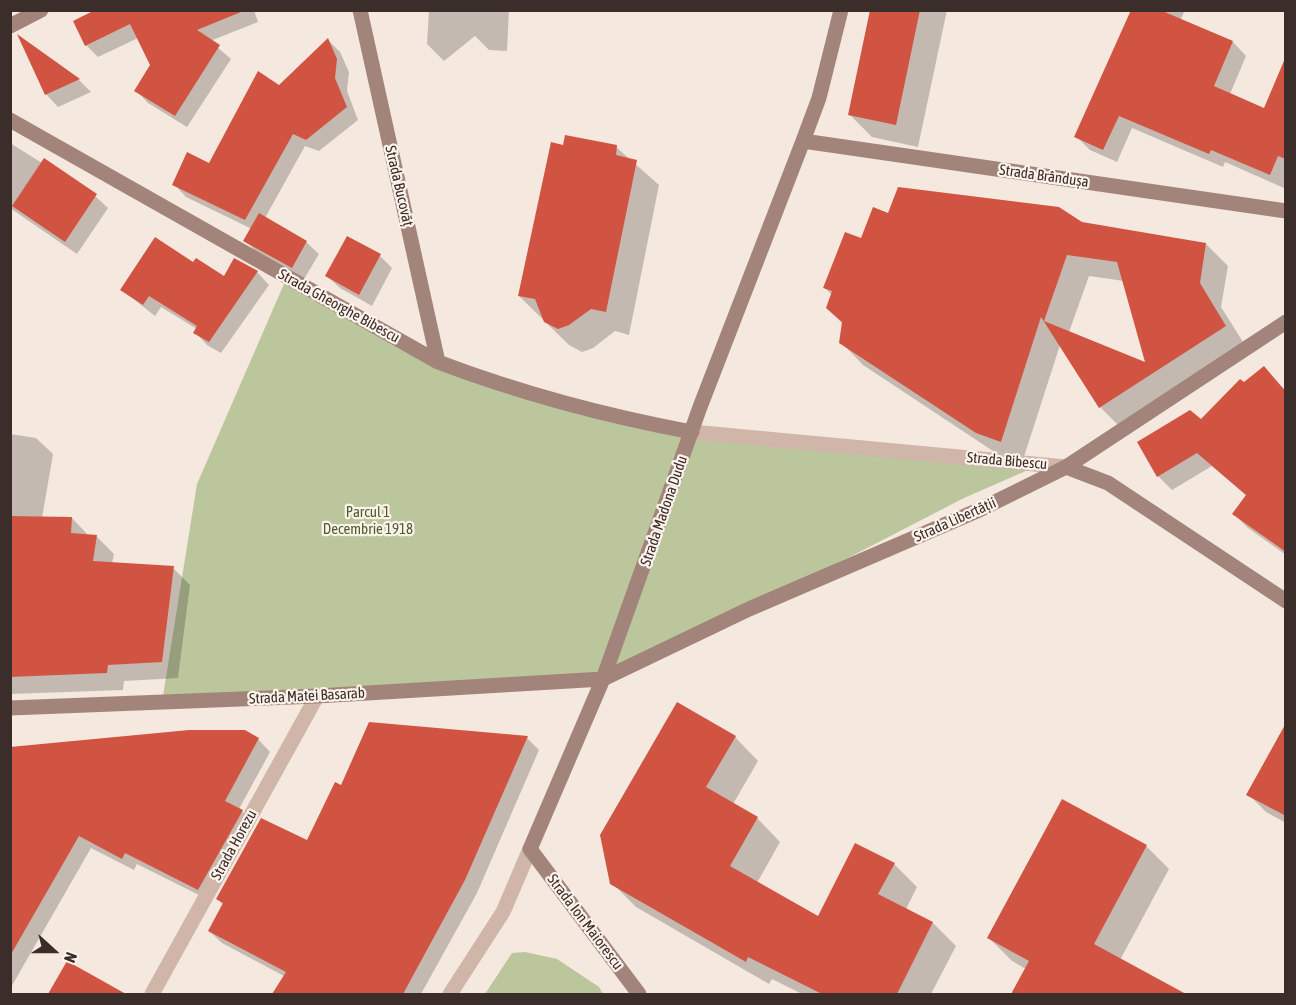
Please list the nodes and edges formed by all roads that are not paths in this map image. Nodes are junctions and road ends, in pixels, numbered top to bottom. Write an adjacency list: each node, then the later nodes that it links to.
1 (41, 10): 4 (street)
2 (360, 10): 9 (street, Strada Bucovăț)
3 (841, 10): 6 (street, Strada Madona Dudu)
4 (10, 26)
5 (10, 120): 9 (street, Strada Gheorghe Bibescu)
6 (803, 141): 7 (street, Strada Brândușa); 10 (street, Strada Madona Dudu)
7 (1286, 211)
8 (1286, 322): 11 (street, Strada Libertății)
9 (438, 362): 10 (street, Strada Gheorghe Bibescu)
10 (692, 432): 11 (street, Strada Bibescu); 13 (street, Strada Madona Dudu)
11 (1066, 467): 12 (street, Strada Bibescu); 13 (street, Strada Libertății)
12 (1286, 601)
13 (603, 678): 14 (street, Strada Matei Basarab); 16 (street, Strada Madona Dudu)
14 (317, 696): 15 (street, Strada Matei Basarab); 17 (street, Strada Horezu)
15 (10, 708)
16 (530, 849): 18 (street, Strada Madona Dudu); 19 (street, Strada Ion Maiorescu)
17 (152, 994)
18 (450, 994)
19 (639, 994)

